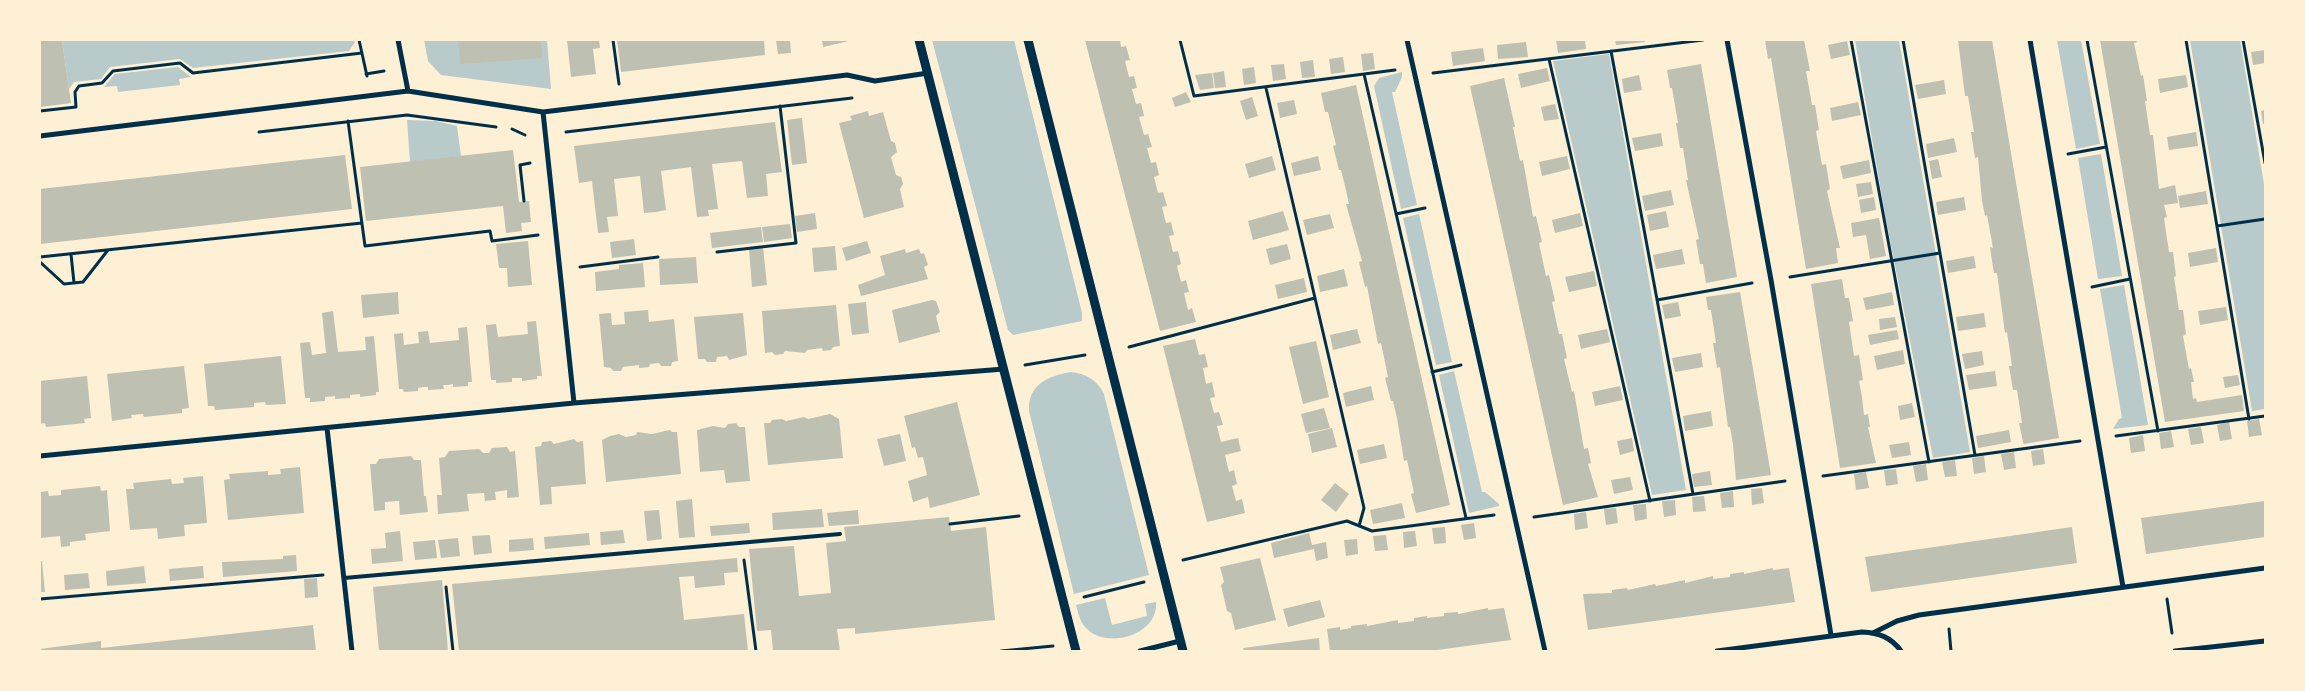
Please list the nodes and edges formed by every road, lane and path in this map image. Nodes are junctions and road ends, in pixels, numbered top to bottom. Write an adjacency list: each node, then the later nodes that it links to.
1 (398, 40): 23 (street)
2 (613, 40): 25 (path)
3 (919, 40): 19 (street)
4 (1028, 40): 59 (street)
5 (1180, 40): 22 (path)
6 (1406, 40): 18 (street)
7 (1703, 40): 15 (path)
8 (1727, 40): 54 (street)
9 (1851, 40): 50 (path)
10 (1903, 40): 46 (path)
11 (2030, 40): 34 (street)
12 (2087, 40): 33 (path)
13 (2186, 40): 42 (path)
14 (2243, 40): 36 (path)
15 (1610, 51): 17 (path); 58 (path)
16 (362, 53): 27 (path)
17 (1549, 59): 21 (path); 74 (path)
18 (1413, 68): 20 (path); 21 (street)
19 (928, 73): 25 (street); 61 (street)
20 (1364, 74): 22 (path); 39 (path)
21 (1415, 76): 38 (street)
22 (1266, 88): 57 (path)
23 (408, 91): 28 (street); 32 (street)
24 (858, 97): 26 (path)
25 (621, 101): 28 (street)
26 (780, 106): 31 (path); 45 (path)
27 (40, 111)
28 (543, 112): 31 (street)
29 (348, 121): 30 (path); 31 (path); 41 (path)
30 (258, 132)
31 (546, 134): 43 (street)
32 (40, 136)
33 (2106, 147): 34 (path); 53 (path)
34 (2050, 157): 56 (street)
35 (535, 163): 37 (path)
36 (2265, 163)
37 (524, 201)
38 (1443, 204): 39 (path); 60 (street)
39 (1396, 214): 62 (path)
40 (2265, 219): 42 (path)
41 (362, 223): 43 (path); 44 (path)
42 (2217, 226): 65 (path)
43 (557, 233): 52 (street)
44 (109, 250): 47 (path); 55 (path)
45 (717, 252)
46 (1940, 253): 50 (path); 69 (path)
47 (71, 254): 48 (path); 55 (path)
48 (40, 257)
49 (658, 257): 52 (path)
50 (1892, 261): 54 (path); 71 (path)
51 (40, 262): 55 (path)
52 (560, 270): 63 (street)
53 (2130, 279): 56 (path); 67 (path)
54 (1771, 280): 58 (path); 72 (street)
55 (74, 283)
56 (2073, 290): 68 (street)
57 (1315, 298): 59 (path); 79 (path)
58 (1657, 300): 73 (path)
59 (1108, 351): 61 (path); 85 (street)
60 (1479, 360): 62 (path); 77 (street)
61 (1005, 369): 63 (street); 89 (street)
62 (1432, 372): 76 (path)
63 (574, 403): 66 (street)
64 (2265, 416): 65 (path)
65 (2249, 418): 67 (path)
66 (327, 428): 70 (street); 84 (street)
67 (2158, 431): 68 (path)
68 (2098, 439): 69 (path); 87 (street)
69 (1975, 455): 71 (path)
70 (40, 456)
71 (1929, 462): 72 (path)
72 (1806, 478): 73 (path); 91 (street)
73 (1693, 494): 74 (path)
74 (1650, 501): 77 (path)
75 (1025, 515): 78 (path)
76 (1466, 518): 77 (path); 79 (path)
77 (1515, 520): 106 (street)
78 (950, 524)
79 (1359, 526): 85 (path)
80 (840, 534): 81 (lane)
81 (742, 544): 83 (lane); 101 (path)
82 (2265, 568): 86 (street)
83 (444, 570): 84 (lane); 100 (path)
84 (344, 576): 88 (path); 99 (street)
85 (1165, 577): 89 (path); 92 (street)
86 (2165, 581): 87 (street); 94 (path)
87 (2124, 587): 90 (street)
88 (40, 599)
89 (1063, 602): 103 (street)
90 (1873, 633): 91 (street); 98 (street)
91 (1831, 635): 107 (street)
92 (1180, 641): 104 (street); 105 (street)
93 (2265, 641): 96 (street)
94 (2173, 642)
95 (1058, 646): 97 (path)
96 (2218, 648): 108 (street)
97 (1034, 649): 102 (path)
98 (1901, 650)
99 (352, 651)
100 (453, 651)
101 (756, 651)
102 (1001, 651)
103 (1076, 651)
104 (1140, 651)
105 (1183, 651)
106 (1545, 651)
107 (1717, 651)
108 (2174, 651)

